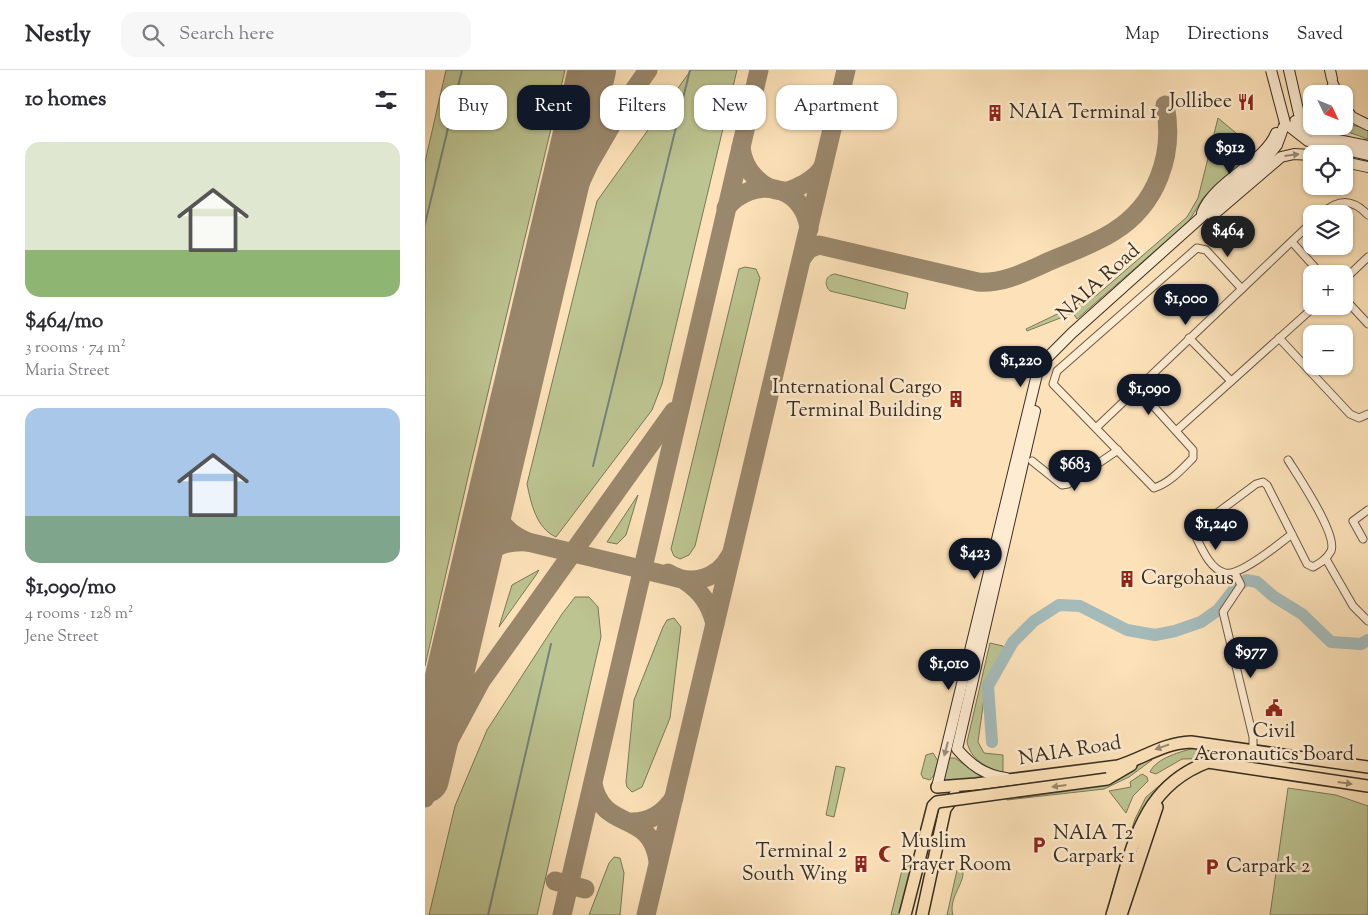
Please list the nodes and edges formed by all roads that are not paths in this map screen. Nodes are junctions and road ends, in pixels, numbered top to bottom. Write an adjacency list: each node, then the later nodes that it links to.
1 (1271, 70): 7 (street, bridge)
2 (1289, 70): 5 (street)
3 (1285, 111): 18 (street)
4 (1353, 118): 9 (street)
5 (1303, 119)
6 (1295, 121): 8 (street)
7 (1285, 123): 13 (street); 18 (street, NAIA Road)
8 (1303, 125)
9 (1368, 125)
10 (1323, 135): 11 (street)
11 (1368, 146)
12 (1303, 155): 49 (street, NAIA Road, one-way to 12)
13 (1368, 156)
14 (1353, 164): 15 (street)
15 (1368, 167)
16 (1331, 205): 17 (street)
17 (1368, 215)
18 (1199, 219): 53 (street, NAIA Road, one-way to 53)
19 (1303, 231): 20 (street)
20 (1291, 242): 22 (street); 24 (street)
21 (1368, 257): 23 (street)
22 (1313, 265)
23 (1353, 271)
24 (1242, 290): 28 (street); 33 (street)
25 (1353, 308): 27 (street)
26 (1305, 315): 29 (street)
27 (1368, 324)
28 (1189, 338): 30 (street); 31 (street)
29 (1279, 338): 30 (street); 32 (street)
30 (1231, 381): 34 (street)
31 (1137, 388): 33 (street); 34 (street)
32 (1368, 414)
33 (1097, 427): 35 (street)
34 (1177, 430): 35 (street)
35 (1118, 450): 36 (street)
36 (1032, 460)
37 (1288, 460): 41 (street)
38 (1368, 510): 40 (street)
39 (1292, 534): 41 (street); 42 (street); 42 (street)
40 (1363, 539)
41 (1326, 559): 43 (street)
42 (1235, 573): 45 (street)
43 (1368, 621)
44 (1233, 748): 45 (main road, NAIA Road); 46 (main road, NAIA Road, one-way to 46); 47 (main road)
45 (1253, 751): 48 (main road, NAIA Road)
46 (1136, 760): 49 (main road, NAIA Road); 57 (main road, one-way to 57, bridge)
47 (1231, 766): 50 (main road); 52 (main road, one-way to 52)
48 (1368, 767)
49 (1011, 779): 51 (main road, NAIA Road)
50 (1170, 784): 59 (main road); 60 (main road)
51 (965, 785): 53 (main road, NAIA Road); 54 (main road)
52 (1368, 786)
53 (937, 787): 54 (main road); 55 (main road)
54 (945, 809): 56 (main road)
55 (921, 845): 56 (main road); 57 (main road)
56 (937, 849): 58 (main road)
57 (904, 915)
58 (922, 915)
59 (1112, 915)
60 (1121, 915)

